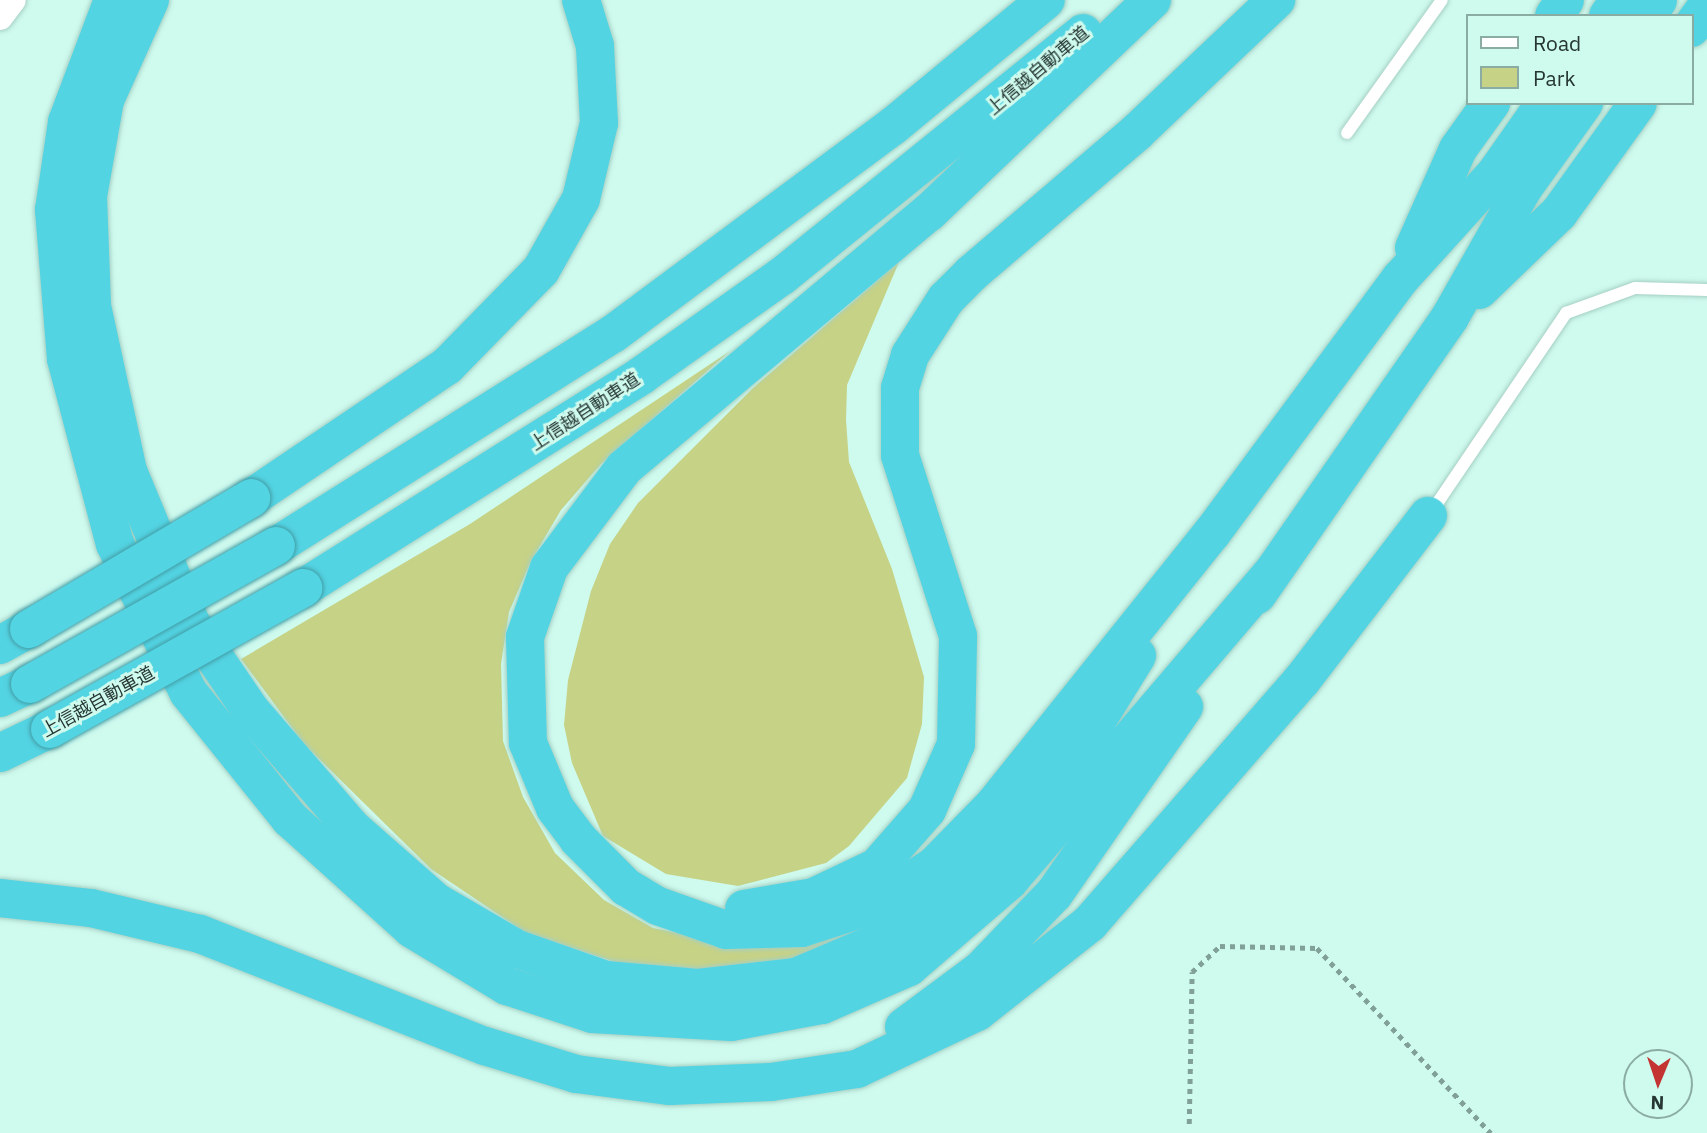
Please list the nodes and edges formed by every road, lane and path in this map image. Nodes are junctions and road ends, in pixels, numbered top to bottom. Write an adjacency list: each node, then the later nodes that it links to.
1 (13, 0): 11 (street)
2 (113, 0): 23 (highway)
3 (150, 0): 22 (highway)
4 (581, 0): 24 (highway, bridge)
5 (1045, 0): 25 (highway, bridge)
6 (1122, 0): 26 (highway, 上信越自動車道, bridge)
7 (1152, 0): 27 (highway)
8 (1276, 0): 27 (highway)
9 (1442, 0): 17 (lane)
10 (1707, 6): 12 (highway)
11 (0, 17)
12 (1693, 25)
13 (1490, 105): 18 (highway)
14 (1544, 105): 18 (highway)
15 (1583, 105): 20 (highway)
16 (1637, 105): 20 (highway)
17 (1348, 133)
18 (1400, 279): 22 (highway)
19 (1707, 290): 21 (lane)
20 (1450, 317): 23 (highway)
21 (1428, 516): 29 (highway)
22 (1212, 533): 27 (highway)
23 (1270, 575): 29 (highway)
24 (14, 637)
25 (15, 691)
26 (0, 753)
27 (600, 864)
28 (0, 898): 29 (highway)
29 (720, 1085)
30 (1189, 1124): 31 (path)
31 (1491, 1133)

